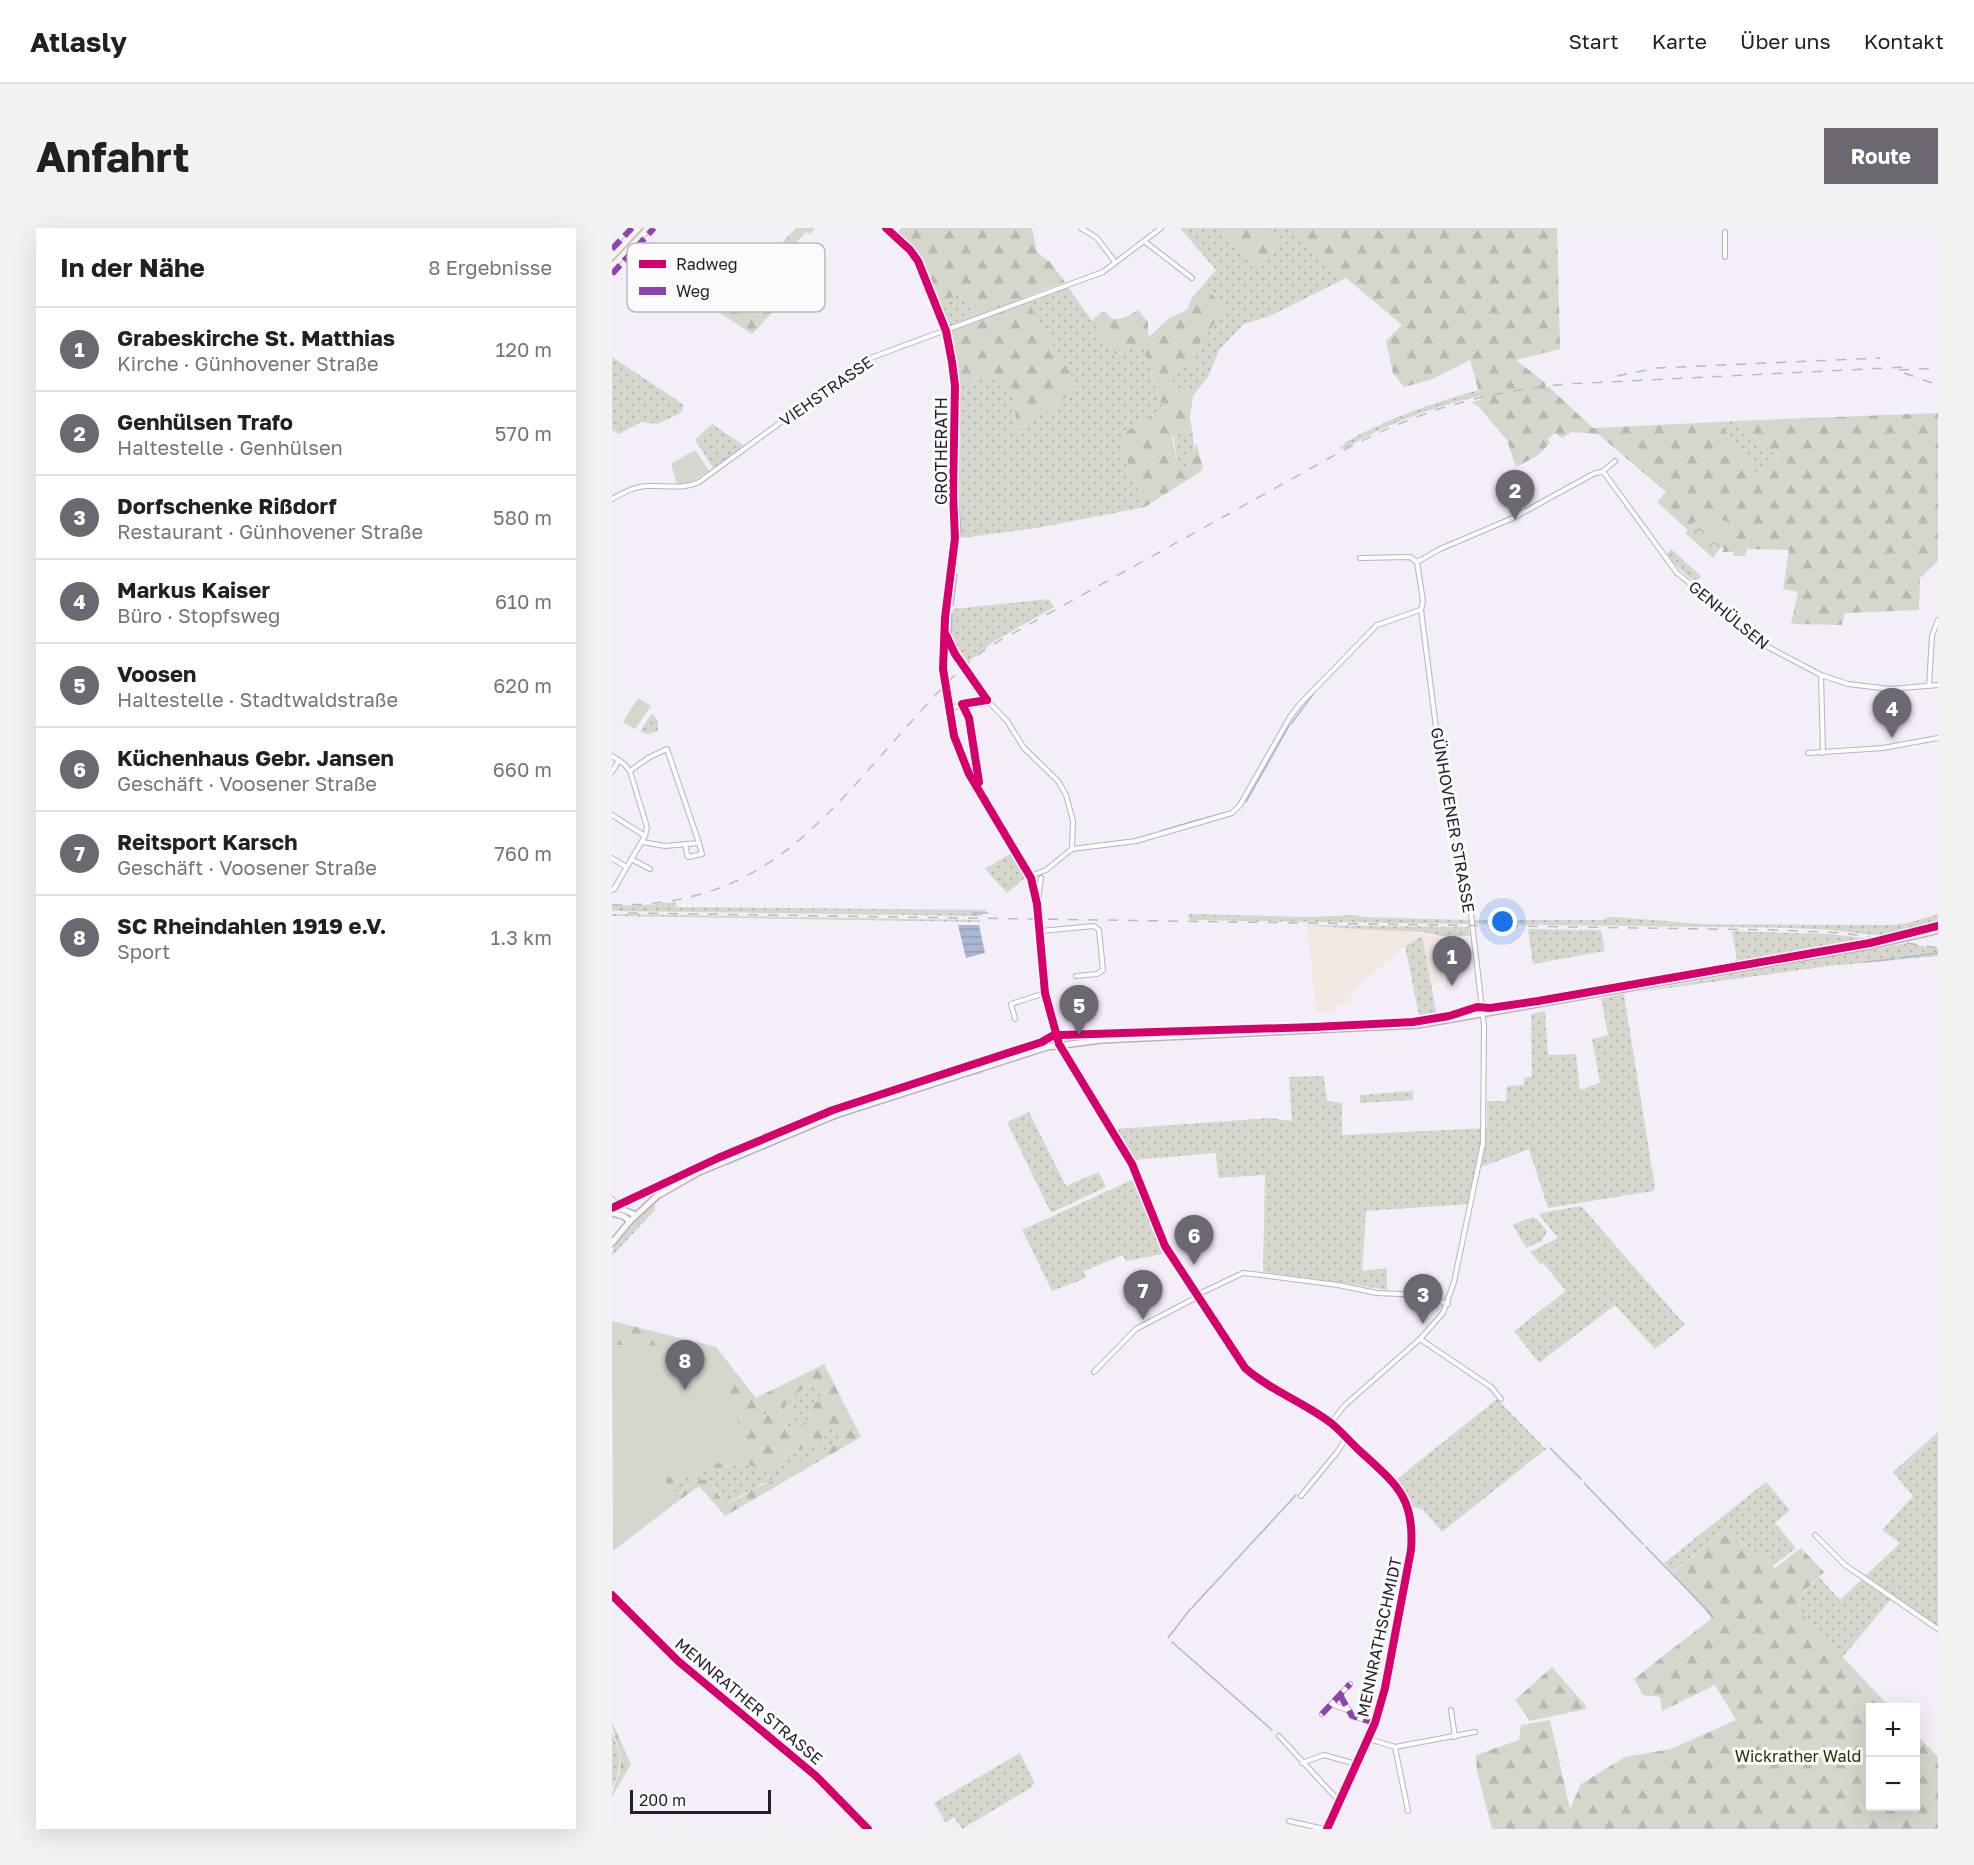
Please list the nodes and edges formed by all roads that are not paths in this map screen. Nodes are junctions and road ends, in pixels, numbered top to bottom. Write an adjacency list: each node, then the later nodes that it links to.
1 (638, 228): 10 (main road)
2 (648, 228): 8 (main road)
3 (886, 228): 15 (street, GROTHERATH)
4 (1081, 228): 12 (street)
5 (1161, 228): 7 (street, VIEHSTRASSE)
6 (1725, 232): 11 (street)
7 (1144, 241): 12 (street, VIEHSTRASSE); 14 (street)
8 (634, 243)
9 (627, 251): 13 (main road)
10 (612, 256)
11 (1725, 257)
12 (1115, 262): 15 (street, VIEHSTRASSE)
13 (612, 267)
14 (1192, 278)
15 (946, 330): 18 (street, VIEHSTRASSE); 28 (street, GROTHERATH)
16 (1616, 461): 17 (street)
17 (1602, 472): 20 (street); 24 (street, GENHÜLSEN)
18 (612, 499)
19 (1360, 558): 20 (street)
20 (1417, 562): 21 (street)
21 (1421, 610): 41 (street); 56 (street, GÜNHOVENER STRASSE)
22 (1938, 620): 26 (street)
23 (964, 666): 27 (street)
24 (1821, 675): 26 (street, GENHÜLSEN); 31 (street)
25 (1938, 685): 26 (street, GENHÜLSEN)
26 (1929, 686)
27 (987, 700): 28 (street); 41 (street)
28 (949, 708): 47 (street, GROTHERATH)
29 (1938, 738): 31 (street)
30 (1808, 753): 31 (street)
31 (1823, 753)
32 (612, 756): 33 (street)
33 (620, 760): 34 (street); 35 (street)
34 (630, 771): 37 (street); 39 (street)
35 (612, 772)
36 (612, 815): 37 (street)
37 (645, 836): 38 (street)
38 (642, 842): 40 (street); 43 (street)
39 (699, 843): 40 (street); 40 (street)
40 (685, 844)
41 (1072, 849): 46 (street)
42 (612, 858): 44 (street)
43 (631, 859): 44 (street); 45 (street)
44 (626, 867): 50 (street)
45 (650, 869)
46 (1046, 870): 47 (street); 48 (street)
47 (1030, 876): 49 (street, GROTHERATH)
48 (1041, 878): 49 (street); 51 (street)
49 (1033, 883): 51 (street, GROTHERATH)
50 (612, 890)
51 (1037, 904): 52 (street, GROTHERATH)
52 (1040, 931): 54 (street); 55 (street, GROTHERATH)
53 (1935, 931): 56 (street, bridge)
54 (1076, 976)
55 (1045, 993): 57 (street); 58 (street, GROTHERATH)
56 (1482, 1015): 58 (street); 66 (street, GÜNHOVENER STRASSE)
57 (1015, 1019)
58 (1059, 1044): 62 (street); 65 (street, GROTHERATH)
59 (612, 1199): 60 (street)
60 (621, 1209): 61 (street); 62 (street)
61 (612, 1212): 63 (street)
62 (636, 1215): 63 (street)
63 (630, 1221): 64 (street)
64 (612, 1244)
65 (1199, 1296): 66 (street); 68 (street); 70 (street, GROTHERATH)
66 (1448, 1304): 67 (street, GÜNHOVENER STRASSE)
67 (1420, 1339): 69 (street); 70 (street, GÜNHOVENER STRASSE)
68 (1094, 1372)
69 (1501, 1399)
70 (1331, 1423): 71 (street, GROTHERATH)
71 (1346, 1438): 72 (street); 73 (street, GROTHERATH)
72 (1301, 1496)
73 (1410, 1512): 83 (street, MENNRATHSCHMIDT)
74 (1815, 1535): 76 (street)
75 (612, 1595): 94 (street, MENNRATHER STRASSE)
76 (1938, 1629)
77 (1350, 1684): 78 (street, MENNRATHSCHMIDT)
78 (1340, 1695): 79 (street, MENNRATHSCHMIDT); 81 (street, MENNRATHSCHMIDT)
79 (1332, 1704): 81 (street, MENNRATHSCHMIDT); 82 (street, MENNRATHSCHMIDT)
80 (1451, 1710): 86 (street)
81 (1350, 1711): 83 (street, MENNRATHSCHMIDT)
82 (1322, 1714)
83 (1375, 1723): 87 (street, MENNRATHSCHMIDT)
84 (1475, 1732): 86 (street)
85 (1279, 1736): 89 (street)
86 (1455, 1737): 88 (street)
87 (1369, 1739): 88 (street); 90 (street, MENNRATHSCHMIDT)
88 (1395, 1748): 92 (street)
89 (1302, 1763): 90 (street); 91 (street)
90 (1358, 1764): 91 (street, MENNRATHSCHMIDT)
91 (1340, 1802): 95 (street, MENNRATHSCHMIDT)
92 (1408, 1811)
93 (1289, 1821): 95 (street, MENNRATHSCHMIDT)
94 (868, 1829)
95 (1326, 1829)

